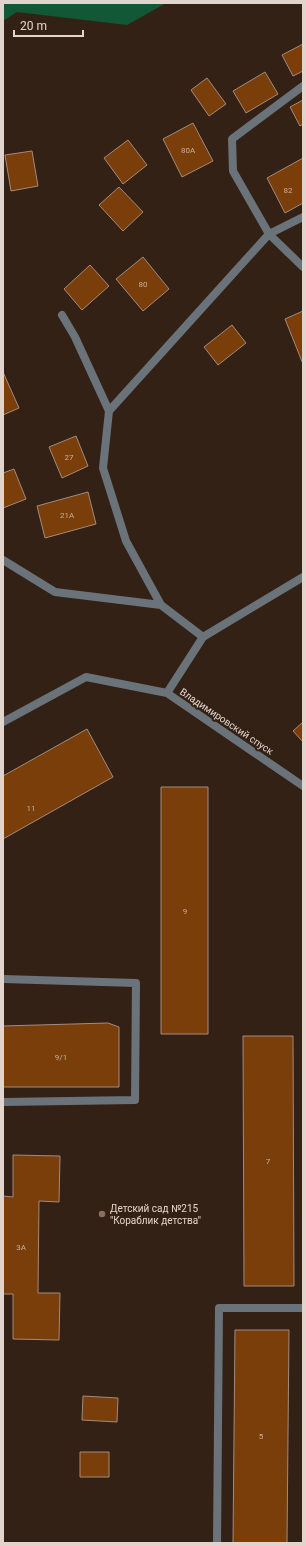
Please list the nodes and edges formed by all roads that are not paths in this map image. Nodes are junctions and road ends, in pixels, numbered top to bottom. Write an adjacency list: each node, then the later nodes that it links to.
1 (303, 86): 3 (street)
2 (303, 216): 3 (street)
3 (269, 234): 4 (street); 6 (street)
4 (303, 267)
5 (62, 315): 6 (street)
6 (109, 411): 9 (street)
7 (3, 560): 9 (street)
8 (303, 577): 10 (street)
9 (161, 605): 10 (street)
10 (203, 637): 11 (street)
11 (167, 693): 12 (street, Владимировский спуск); 13 (street, Владимировский спуск)
12 (3, 722)
13 (303, 786)
14 (3, 979): 15 (street)
15 (3, 1102)
16 (303, 1308): 17 (street)
17 (217, 1543)

